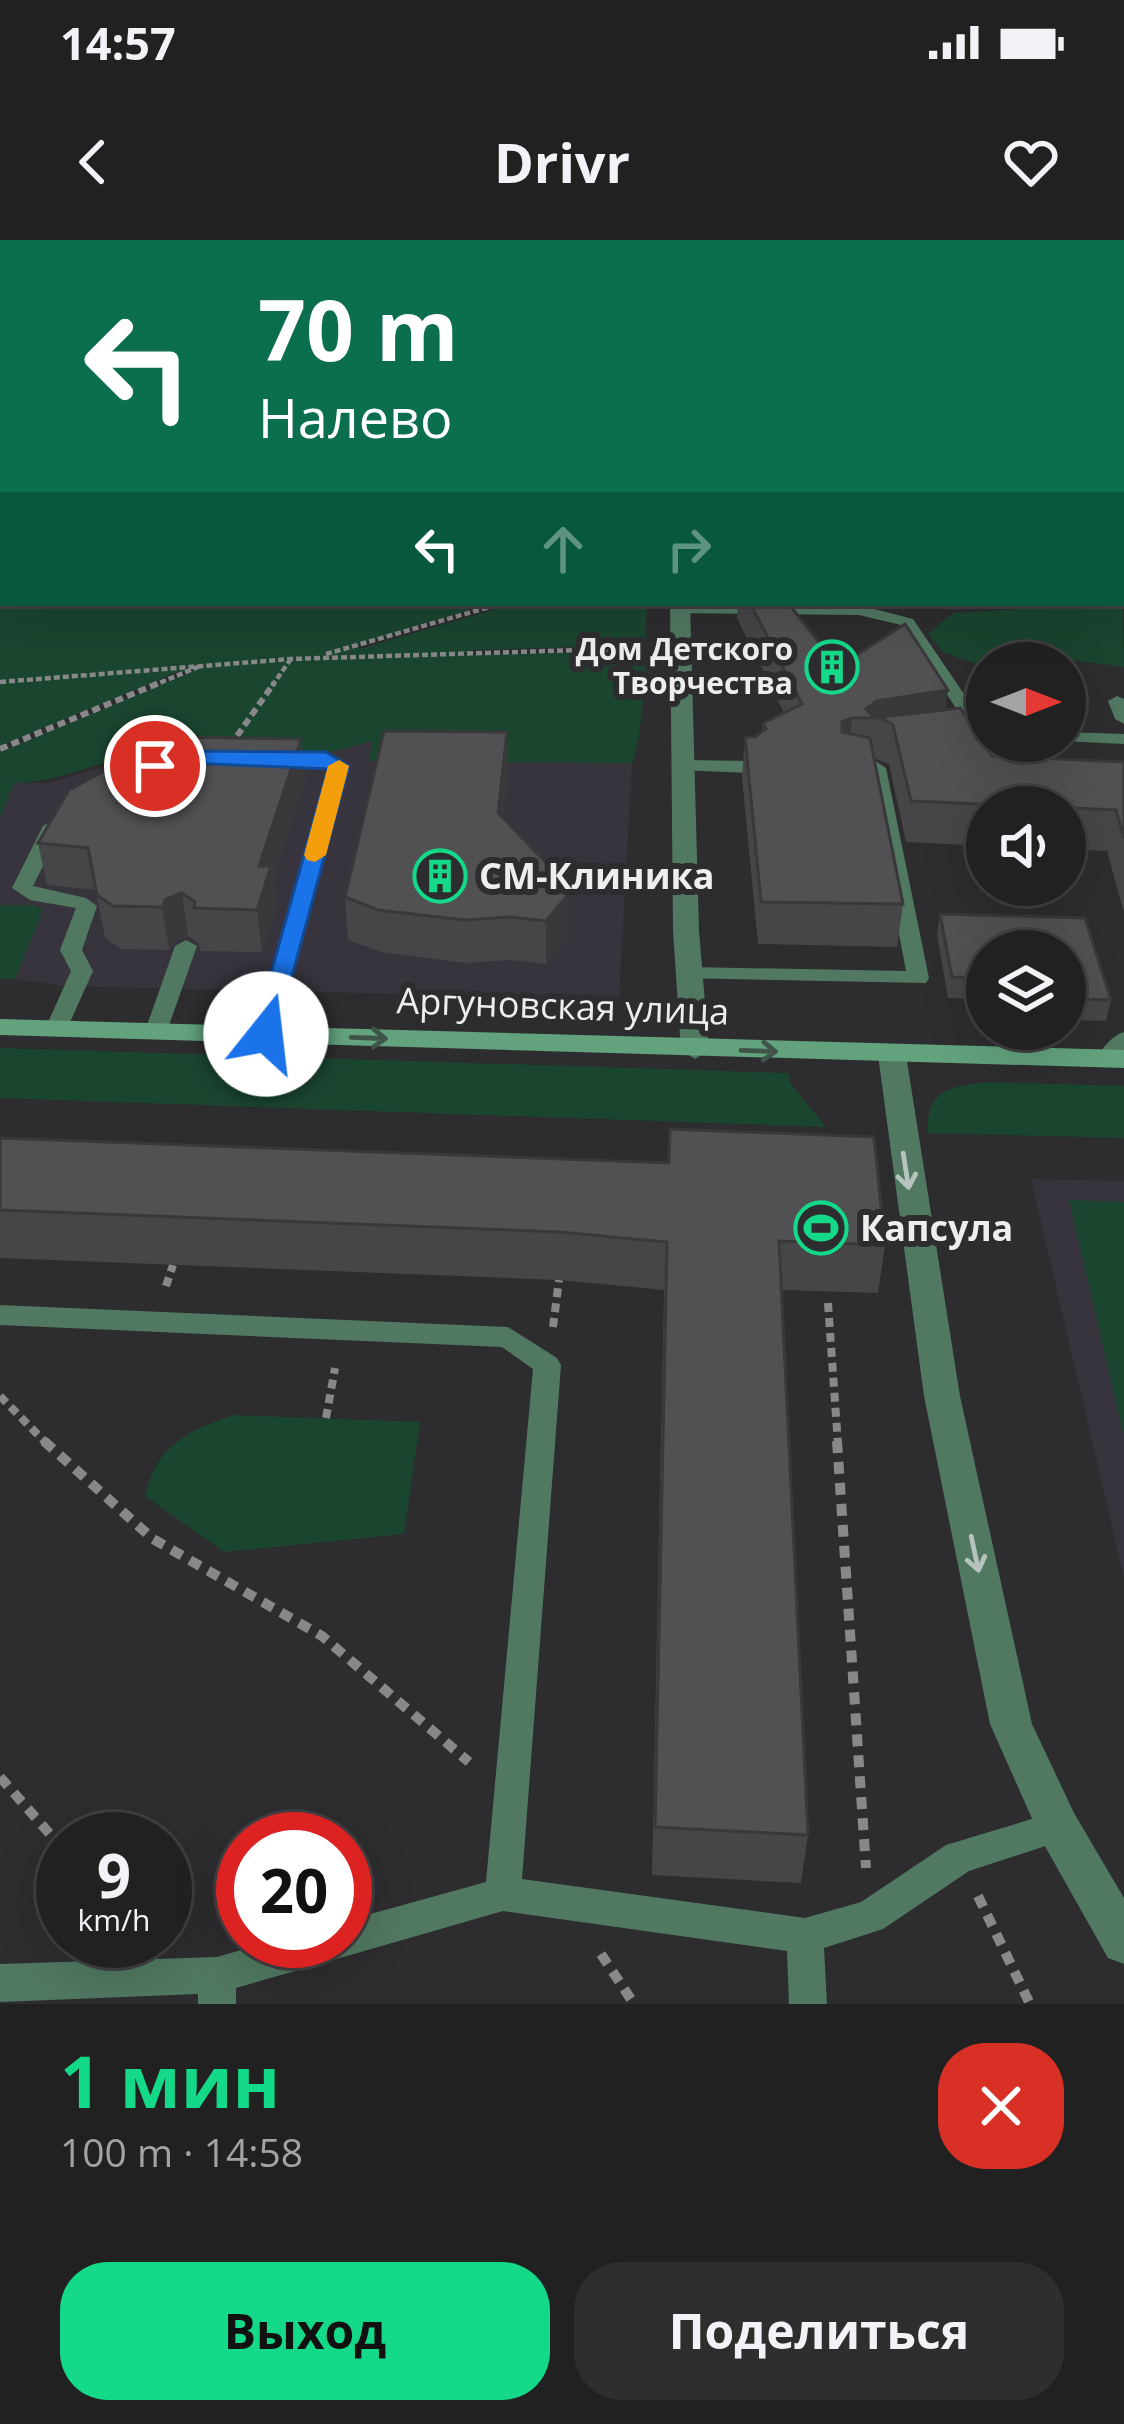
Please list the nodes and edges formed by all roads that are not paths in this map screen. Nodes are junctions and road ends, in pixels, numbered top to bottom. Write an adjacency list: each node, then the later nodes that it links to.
1 (681, 606): 2 (lane); 8 (street)
2 (966, 707)
3 (966, 735): 4 (lane)
4 (959, 736)
5 (1086, 737): 6 (lane)
6 (1124, 739)
7 (221, 757): 17 (lane)
8 (685, 766): 9 (lane); 13 (street)
9 (750, 767)
10 (848, 768): 13 (lane)
11 (60, 811): 15 (lane)
12 (186, 946): 16 (lane)
13 (689, 973): 18 (street)
14 (0, 1027): 15 (main road, Аргуновская улица)
15 (56, 1029): 16 (main road, Аргуновская улица)
16 (157, 1031): 17 (main road, Аргуновская улица)
17 (266, 1034): 18 (main road, Аргуновская улица, one-way to 18)
18 (695, 1050): 20 (main road, Аргуновская улица, one-way to 20)
19 (1118, 1052): 20 (main road, Аргуновская улица)
20 (892, 1055): 22 (street, one-way to 22)
21 (0, 1315): 23 (lane)
22 (1058, 1827): 25 (lane); 26 (street)
23 (503, 1894): 24 (lane); 25 (lane)
24 (372, 1931)
25 (805, 1936): 30 (lane)
26 (1124, 1942)
27 (269, 1968): 29 (lane)
28 (0, 1982): 29 (lane)
29 (217, 1989)
30 (808, 2004)

